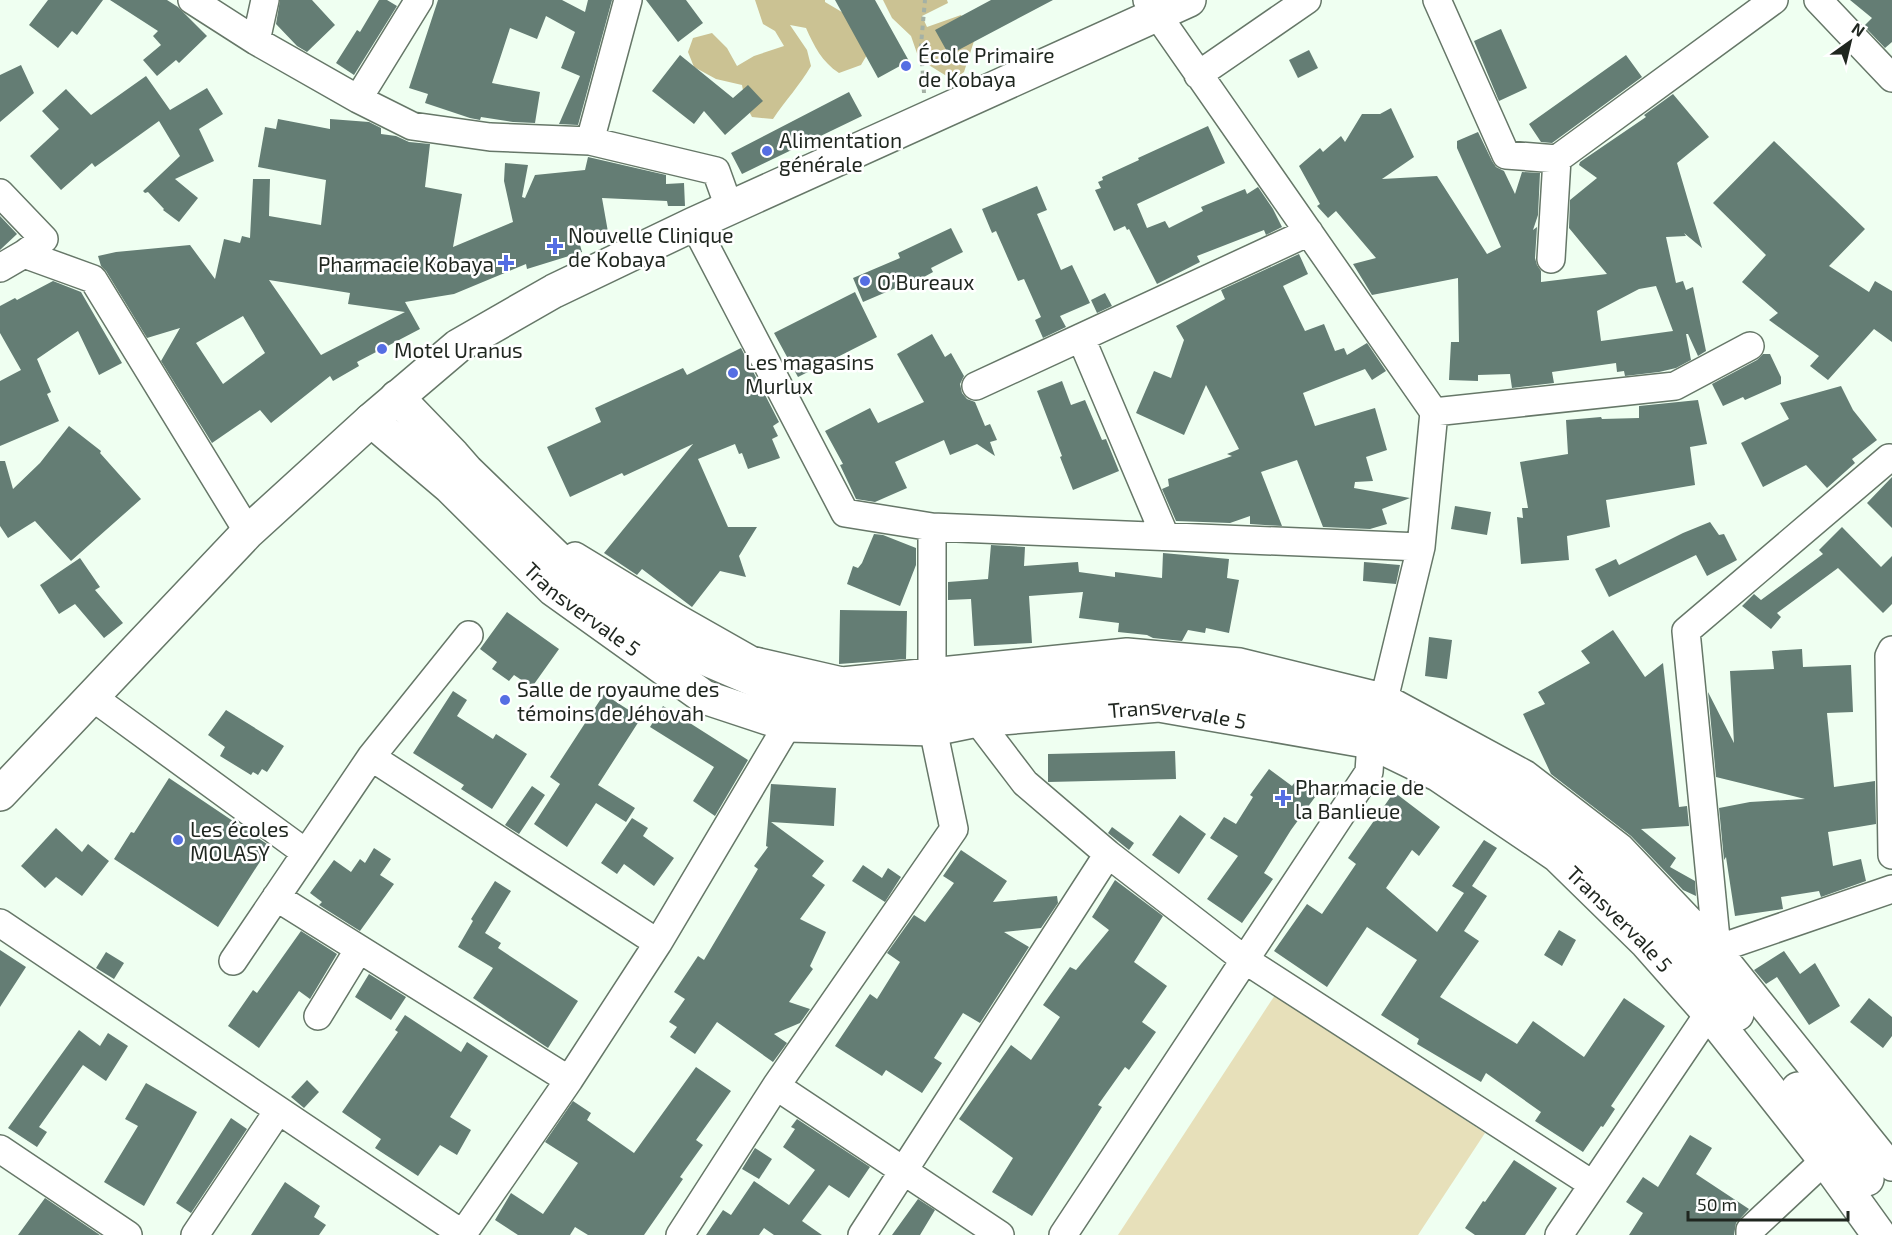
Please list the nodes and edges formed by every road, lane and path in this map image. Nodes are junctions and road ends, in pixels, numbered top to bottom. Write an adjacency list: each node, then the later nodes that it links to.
1 (192, 0): 12 (street)
2 (265, 0): 12 (street)
3 (419, 0): 16 (street)
4 (628, 0): 17 (street)
5 (925, 0): 15 (path)
6 (1189, 0): 11 (main road)
7 (1306, 0): 13 (street)
8 (1437, 0): 18 (street)
9 (1774, 0): 18 (street)
10 (1818, 0): 14 (street)
11 (1152, 7): 13 (street); 20 (main road)
12 (256, 40): 16 (street)
13 (1198, 75): 22 (street)
14 (1892, 78)
15 (925, 98)
16 (358, 99): 17 (street)
17 (590, 141): 20 (street)
18 (1557, 159): 24 (street)
19 (0, 193): 23 (street)
20 (729, 207): 21 (main road)
21 (694, 224): 29 (main road); 34 (street)
22 (1309, 232): 26 (street); 30 (street)
23 (24, 254): 25 (street); 35 (street)
24 (1551, 259)
25 (0, 268)
26 (1081, 338): 28 (street); 36 (street)
27 (1750, 346): 30 (street)
28 (976, 386)
29 (397, 397): 31 (main road); 33 (main road, Transvervale 5)
30 (1434, 412): 37 (street)
31 (371, 420): 35 (main road); 42 (main road, Transvervale 5)
32 (1889, 458): 56 (street)
33 (467, 471): 40 (street, Transvervale 5); 42 (main road, Transvervale 5)
34 (932, 527): 36 (street); 40 (street)
35 (248, 532): 41 (main road)
36 (1165, 536): 37 (street)
37 (1421, 547): 44 (street)
38 (469, 635): 46 (street)
39 (1892, 650): 50 (street)
40 (932, 671): 44 (street, Transvervale 5)
41 (91, 696): 47 (main road); 48 (street)
42 (796, 713): 44 (main road, Transvervale 5); 45 (main road, Transvervale 5); 54 (street)
43 (977, 720): 44 (main road, Transvervale 5); 45 (main road, Transvervale 5); 49 (street)
44 (1378, 720): 56 (street, Transvervale 5); 57 (street); 59 (main road, Transvervale 5); 69 (main road, Transvervale 5)
45 (933, 729): 62 (street)
46 (371, 757): 48 (street); 54 (street)
47 (0, 794)
48 (306, 853): 52 (street)
49 (1108, 854): 57 (street); 67 (street)
50 (1892, 855)
51 (1892, 889): 56 (street)
52 (276, 897): 55 (street); 58 (street)
53 (0, 923): 63 (street)
54 (658, 943): 61 (street)
55 (360, 949): 60 (street); 61 (street)
56 (1717, 949): 66 (street, Transvervale 5)
57 (1245, 960): 68 (street); 76 (street)
58 (233, 961)
59 (1709, 1014): 65 (main road, Transvervale 5); 68 (street)
60 (318, 1016)
61 (569, 1080): 72 (street)
62 (776, 1086): 67 (street); 73 (street)
63 (278, 1111): 71 (street); 72 (street)
64 (0, 1149): 70 (street)
65 (1825, 1160): 78 (street); 79 (main road, Transvervale 5)
66 (1892, 1167)
67 (904, 1171): 74 (street); 75 (street)
68 (1592, 1184): 77 (street)
69 (1892, 1215)
70 (128, 1235)
71 (195, 1235)
72 (463, 1235)
73 (680, 1235)
74 (862, 1235)
75 (1000, 1235)
76 (1063, 1235)
77 (1558, 1235)
78 (1750, 1235)
79 (1879, 1235)

